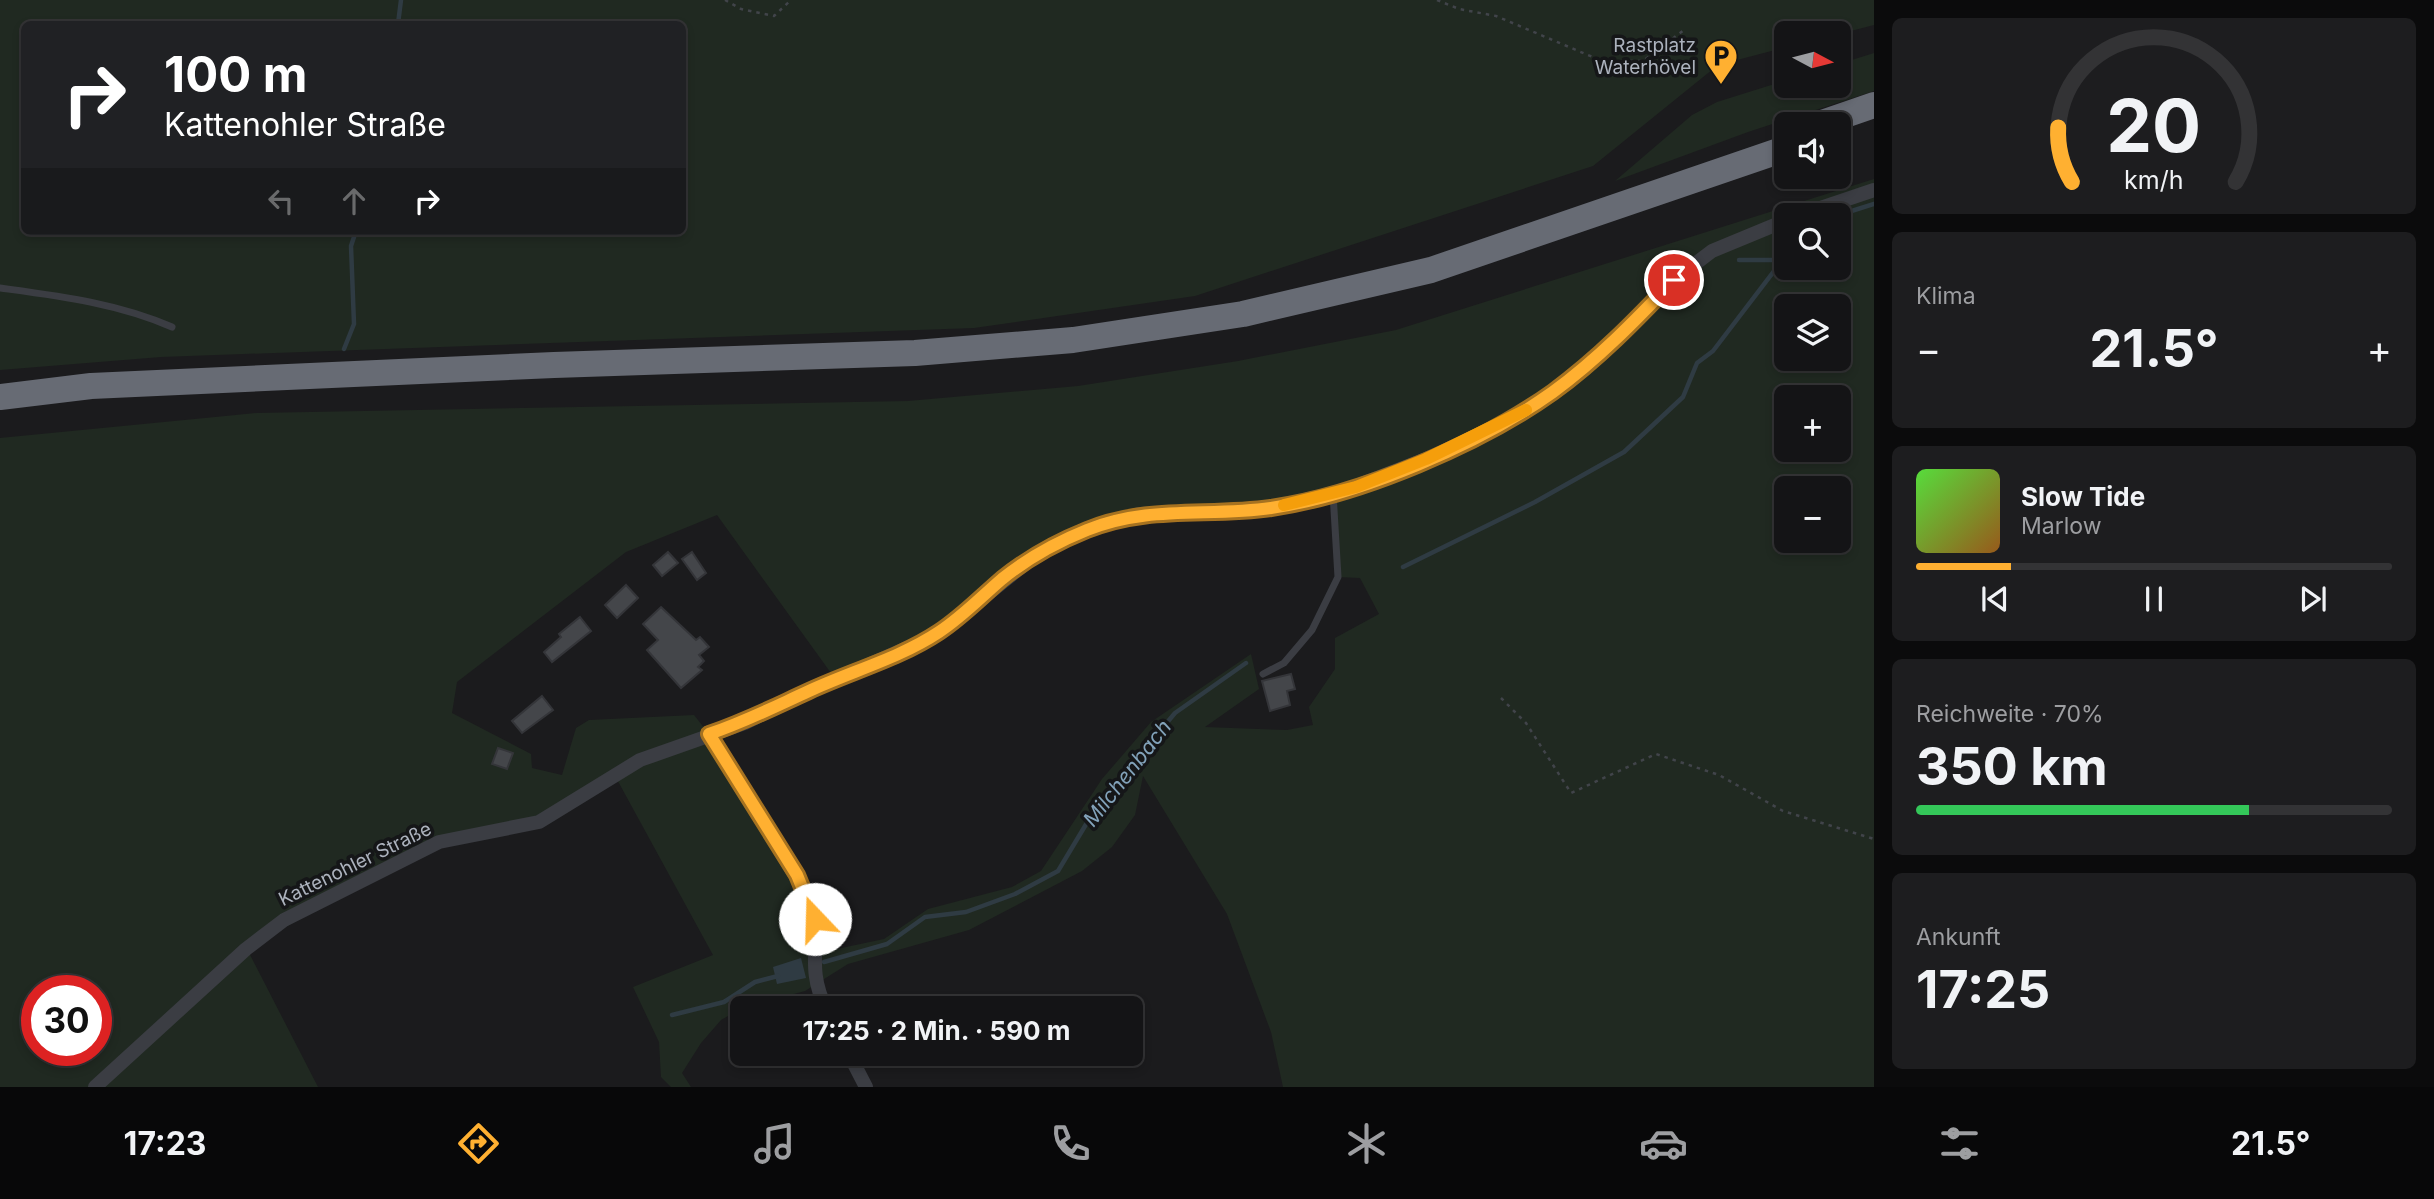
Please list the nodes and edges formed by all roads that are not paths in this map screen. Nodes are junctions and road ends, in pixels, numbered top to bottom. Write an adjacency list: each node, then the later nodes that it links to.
1 (1874, 105): 2 (highway)
2 (1851, 113)
3 (1874, 120): 4 (highway)
4 (1851, 127)
5 (1774, 139): 12 (highway)
6 (1774, 152): 12 (highway)
7 (1874, 190): 8 (street)
8 (1836, 203)
9 (1774, 225): 16 (street, Kattenohler Straße)
10 (0, 288): 11 (lane)
11 (172, 327)
12 (554, 358): 13 (highway)
13 (90, 379): 14 (highway); 15 (highway)
14 (0, 383)
15 (0, 397)
16 (1333, 494): 17 (lane); 18 (street, Kattenohler Straße)
17 (1263, 674)
18 (709, 734): 19 (street); 21 (street, Kattenohler Straße)
19 (822, 996)
20 (855, 1066): 22 (street)
21 (95, 1087)
22 (866, 1087)

